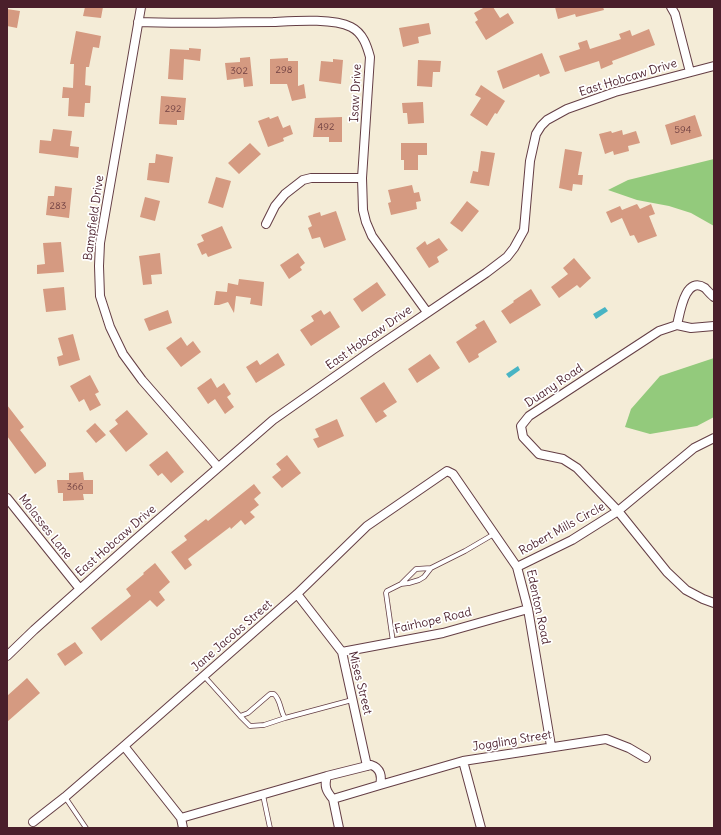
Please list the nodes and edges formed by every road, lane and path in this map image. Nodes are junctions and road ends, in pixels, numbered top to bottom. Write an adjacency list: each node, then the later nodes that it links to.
1 (141, 7): 3 (street, Bampfield Drive)
2 (671, 7): 5 (street)
3 (138, 22): 6 (street, Isaw Drive); 13 (street, Bampfield Drive)
4 (714, 66): 5 (street, East Hobcaw Drive)
5 (690, 72): 9 (street, East Hobcaw Drive)
6 (362, 178): 7 (street); 9 (street, Isaw Drive)
7 (266, 224)
8 (714, 297): 10 (street)
9 (427, 312): 13 (street, East Hobcaw Drive)
10 (677, 325): 11 (street, Duany Road); 16 (street, Duany Road)
11 (714, 326)
12 (714, 438): 16 (street, Robert Mills Circle)
13 (218, 467): 21 (street, East Hobcaw Drive)
14 (447, 471): 17 (street, Edenton Road); 22 (street, Jane Jacobs Street)
15 (7, 498): 21 (street, Molasses Lane)
16 (618, 511): 19 (street, Robert Mills Circle); 23 (street, Robert Mills Circle)
17 (494, 534): 18 (lane); 19 (street, Edenton Road)
18 (431, 568): 20 (lane); 20 (lane)
19 (517, 568): 24 (street, Edenton Road)
20 (401, 584): 25 (lane)
21 (80, 590): 27 (street, East Hobcaw Drive)
22 (297, 594): 26 (street, Mises Street); 28 (street, Jane Jacobs Street)
23 (714, 603)
24 (528, 609): 25 (street, Fairhope Road); 33 (street, Edenton Road)
25 (393, 642): 26 (street, Fairhope Road)
26 (342, 652): 29 (street, Mises Street)
27 (7, 656)
28 (204, 676): 30 (lane); 32 (street, Jane Jacobs Street)
29 (352, 700): 31 (lane); 36 (street, Mises Street)
30 (240, 716): 31 (lane); 31 (lane)
31 (285, 718)
32 (124, 746): 40 (street, Jane Jacobs Street); 42 (street)
33 (551, 746): 34 (street, Joggling Street); 35 (street, Joggling Street)
34 (646, 758)
35 (463, 761): 38 (street, Joggling Street); 48 (street)
36 (367, 766): 37 (street); 38 (street)
37 (327, 776): 39 (street); 41 (street)
38 (380, 785): 41 (street, Joggling Street)
39 (263, 795): 42 (street); 46 (lane)
40 (65, 797): 43 (street, Jane Jacobs Street); 44 (lane)
41 (333, 799): 47 (street)
42 (181, 818): 45 (street)
43 (33, 822)
44 (86, 828)
45 (183, 828)
46 (270, 828)
47 (339, 828)
48 (481, 828)

